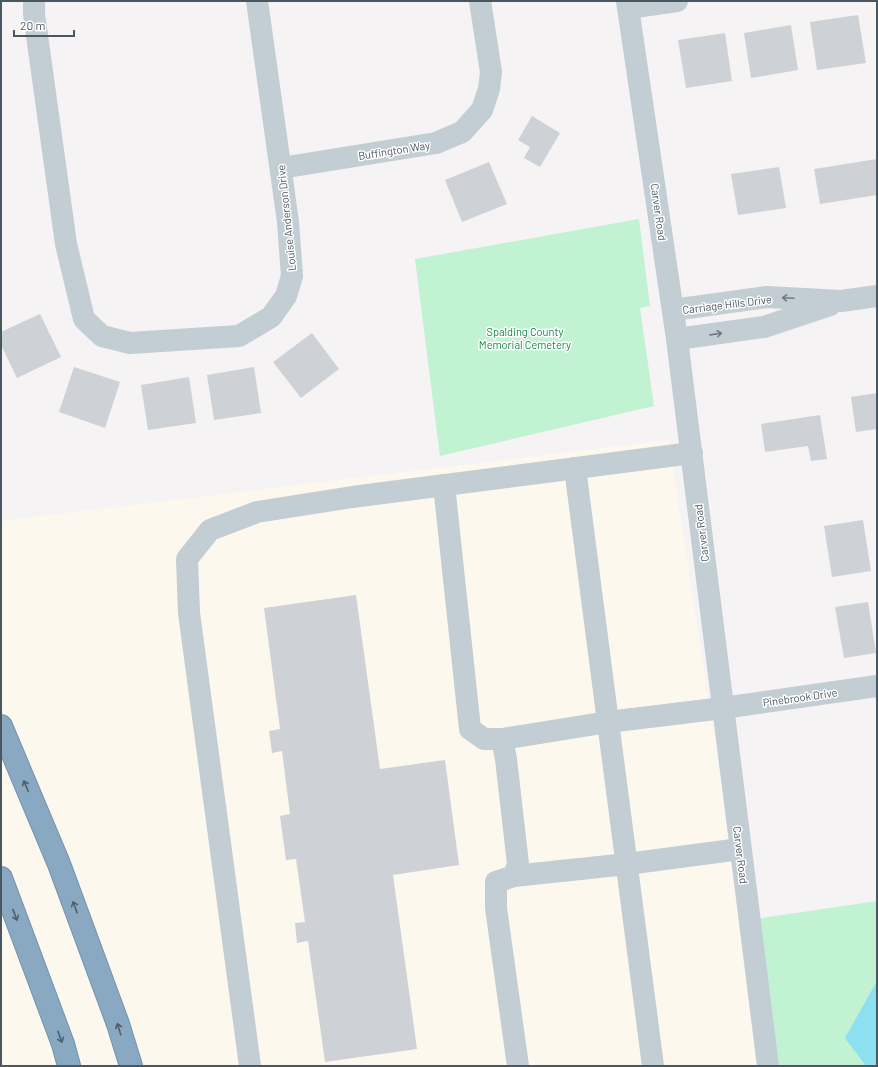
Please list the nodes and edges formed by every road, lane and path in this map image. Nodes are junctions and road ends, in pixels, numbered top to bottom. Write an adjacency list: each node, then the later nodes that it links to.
1 (34, 1): 6 (street, Louise Anderson Drive)
2 (257, 1): 6 (street, Louise Anderson Drive)
3 (480, 1): 6 (street, Buffington Way)
4 (677, 1): 5 (street)
5 (628, 4): 9 (street, Carver Road)
6 (281, 168)
7 (877, 296): 8 (street, Carriage Hills Drive)
8 (841, 301): 9 (street, Carriage Hills Drive, one-way to 9); 10 (street, one-way to 8)
9 (673, 310): 10 (street, Carver Road)
10 (677, 339): 11 (street, Carver Road)
11 (692, 453): 12 (street); 15 (street, Carver Road)
12 (575, 468): 13 (street); 16 (street)
13 (444, 485): 18 (street, Pinebrook Drive); 25 (street)
14 (877, 686): 15 (street, Pinebrook Drive)
15 (723, 708): 16 (street, Pinebrook Drive); 19 (street, Carver Road)
16 (608, 722): 18 (street, Pinebrook Drive); 20 (street)
17 (1, 726): 24 (highway, one-way to 17)
18 (502, 739): 21 (street)
19 (740, 849): 20 (street); 28 (street, Carver Road)
20 (627, 864): 21 (street); 27 (street)
21 (514, 876): 26 (street)
22 (1, 878): 23 (highway, one-way to 23)
23 (70, 1066)
24 (131, 1066)
25 (250, 1066)
26 (518, 1066)
27 (653, 1066)
28 (768, 1066)

